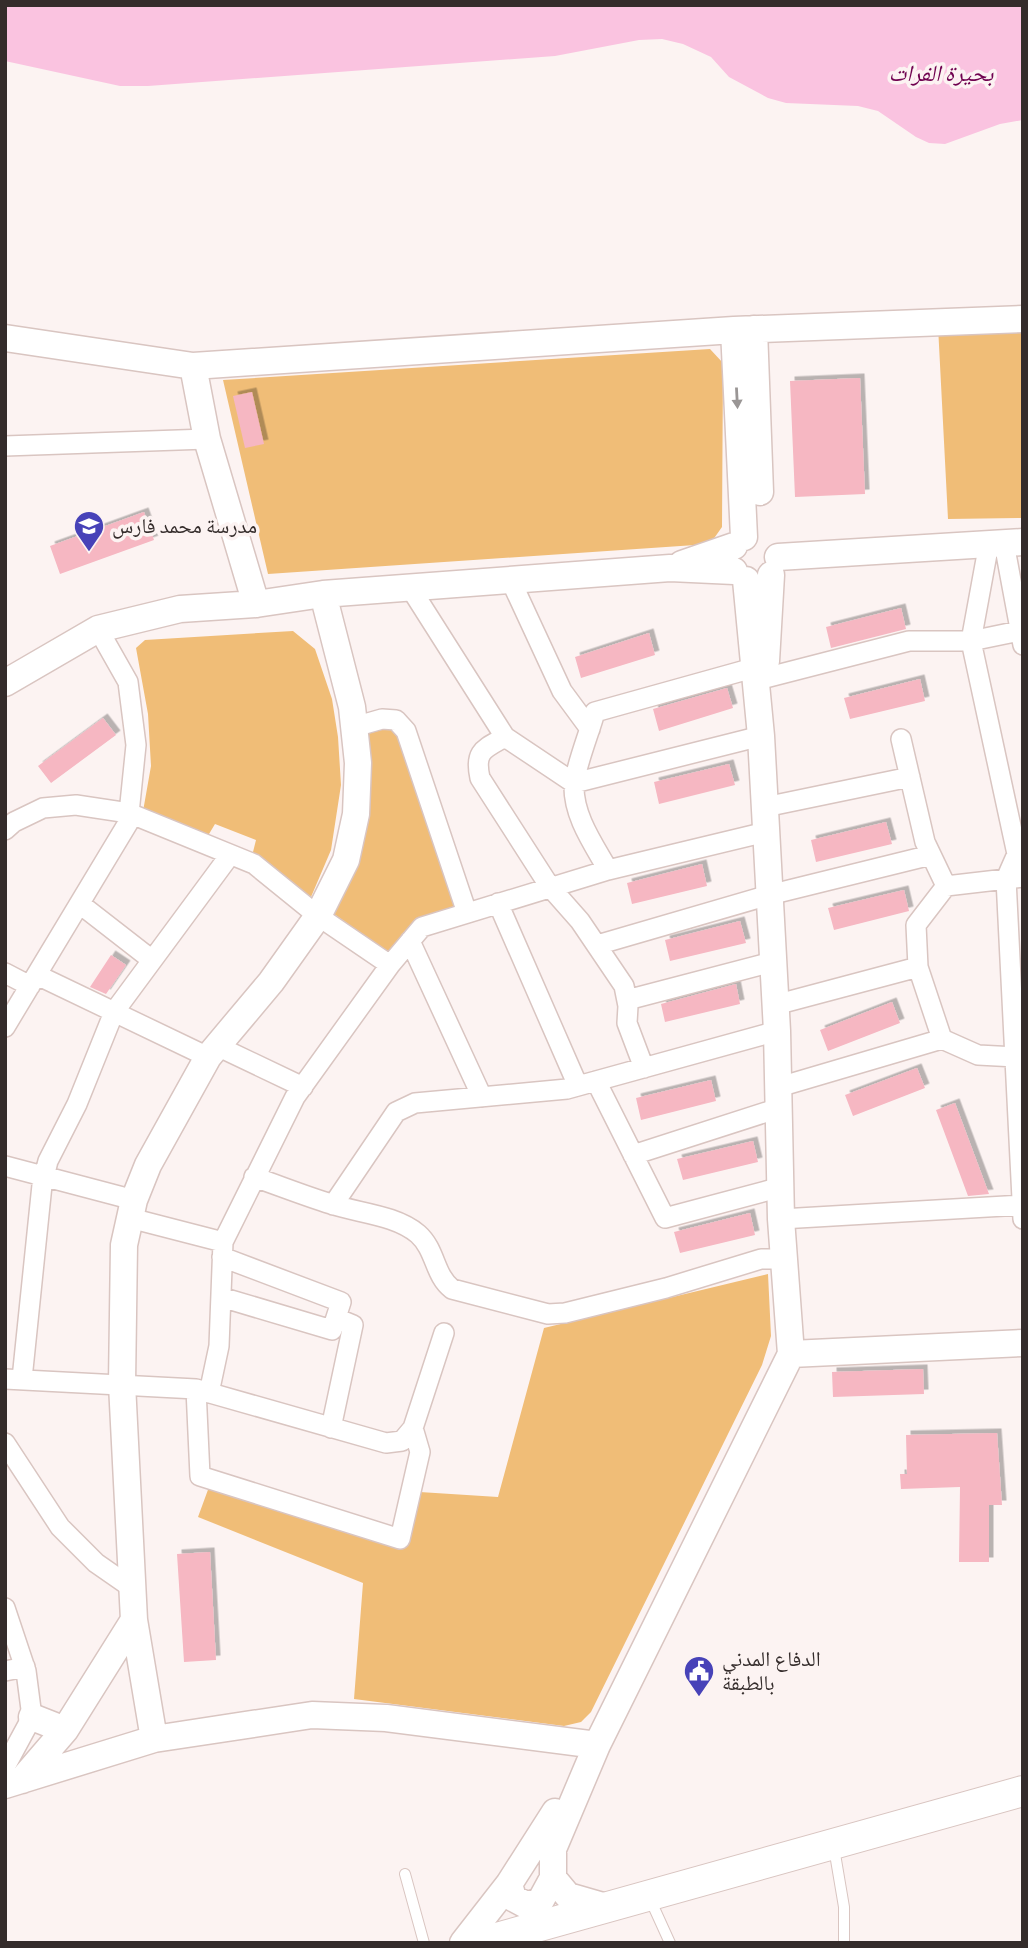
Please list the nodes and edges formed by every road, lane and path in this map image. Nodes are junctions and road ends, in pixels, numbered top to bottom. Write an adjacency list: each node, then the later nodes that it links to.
1 (1023, 319): 2 (main road)
2 (744, 330): 4 (main road); 8 (main road)
3 (5, 338): 4 (main road)
4 (193, 366): 5 (main road)
5 (207, 439): 6 (street); 13 (main road)
6 (5, 446)
7 (1005, 542): 9 (main road); 15 (street); 16 (street)
8 (744, 554): 9 (main road); 9 (main road); 10 (main road); 17 (main road)
9 (775, 566): 17 (main road)
10 (511, 581): 11 (main road); 20 (street)
11 (411, 589): 12 (main road); 22 (street)
12 (323, 594): 13 (main road); 19 (main road)
13 (256, 604): 14 (main road)
14 (97, 628): 18 (main road); 26 (street)
15 (1021, 638): 16 (street)
16 (971, 641): 17 (street); 32 (street)
17 (759, 673): 20 (street); 21 (main road)
18 (5, 683)
19 (354, 727): 38 (street); 39 (main road)
20 (590, 729): 25 (street)
21 (761, 736): 25 (street); 27 (main road)
22 (505, 737): 25 (street); 34 (street)
23 (901, 739): 24 (street)
24 (910, 777): 27 (street); 30 (street)
25 (574, 783): 31 (street)
26 (129, 813): 28 (street); 29 (street); 37 (street)
27 (765, 820): 31 (street); 35 (main road)
28 (5, 830)
29 (230, 855): 39 (street); 42 (street)
30 (931, 855): 33 (street); 35 (street)
31 (608, 870): 34 (street)
32 (1015, 878): 33 (street); 54 (street)
33 (946, 886): 45 (street)
34 (551, 887): 36 (street); 41 (street)
35 (769, 895): 41 (street); 43 (main road)
36 (498, 903): 38 (street); 56 (street)
37 (80, 904): 42 (street); 47 (street)
38 (467, 913): 40 (street)
39 (318, 916): 44 (street); 53 (main road)
40 (410, 941): 44 (street); 58 (street)
41 (597, 945): 48 (street)
42 (152, 960): 49 (street)
43 (772, 962): 48 (street); 50 (main road)
44 (390, 965): 57 (street)
45 (918, 967): 50 (street); 52 (street)
46 (5, 973): 47 (street)
47 (34, 980): 49 (street); 51 (street)
48 (627, 1000): 55 (street)
49 (114, 1012): 53 (street); 62 (street)
50 (776, 1018): 55 (street); 59 (main road)
51 (5, 1027)
52 (943, 1039): 54 (street); 59 (street)
53 (213, 1052): 57 (street); 67 (main road)
54 (1016, 1057): 66 (street)
55 (644, 1068): 56 (street)
56 (587, 1083): 58 (street); 60 (street)
57 (303, 1087): 63 (street)
58 (482, 1097): 65 (street)
59 (779, 1098): 60 (street); 64 (main road)
60 (633, 1156): 64 (street)
61 (5, 1166): 62 (street)
62 (45, 1175): 67 (street); 77 (street)
63 (254, 1177): 65 (street); 70 (street)
64 (781, 1187): 68 (main road)
65 (333, 1205): 71 (street)
66 (1022, 1205): 68 (street); 69 (street)
67 (132, 1209): 70 (street); 78 (main road)
68 (782, 1219): 71 (main road)
69 (1023, 1219)
70 (222, 1250): 72 (street); 73 (street)
71 (784, 1259): 76 (main road)
72 (221, 1297): 73 (street); 79 (street)
73 (336, 1318): 80 (street)
74 (444, 1333): 81 (street)
75 (1023, 1343): 76 (main road)
76 (791, 1354): 90 (main road)
77 (14, 1379): 78 (street)
78 (122, 1384): 79 (street); 83 (main road)
79 (202, 1391): 80 (street); 81 (street)
80 (331, 1427): 81 (street)
81 (413, 1428)
82 (5, 1443): 83 (street)
83 (132, 1588): 85 (main road)
84 (5, 1608): 86 (street)
85 (134, 1620): 88 (main road); 89 (main road)
86 (15, 1669): 87 (street)
87 (32, 1717): 88 (main road); 91 (street)
88 (65, 1730): 91 (main road)
89 (154, 1739): 90 (main road); 91 (main road)
90 (597, 1745): 95 (main road); 96 (main road)
91 (11, 1778)
92 (1023, 1791): 93 (main road)
93 (833, 1844): 97 (main road); 104 (lane)
94 (405, 1874): 100 (lane)
95 (553, 1878): 96 (main road); 98 (main road)
96 (509, 1884): 101 (main road)
97 (648, 1896): 98 (main road); 103 (lane)
98 (606, 1907): 99 (main road)
99 (515, 1937): 102 (main road)
100 (424, 1943)
101 (463, 1943)
102 (479, 1943)
103 (670, 1943)
104 (844, 1943)

